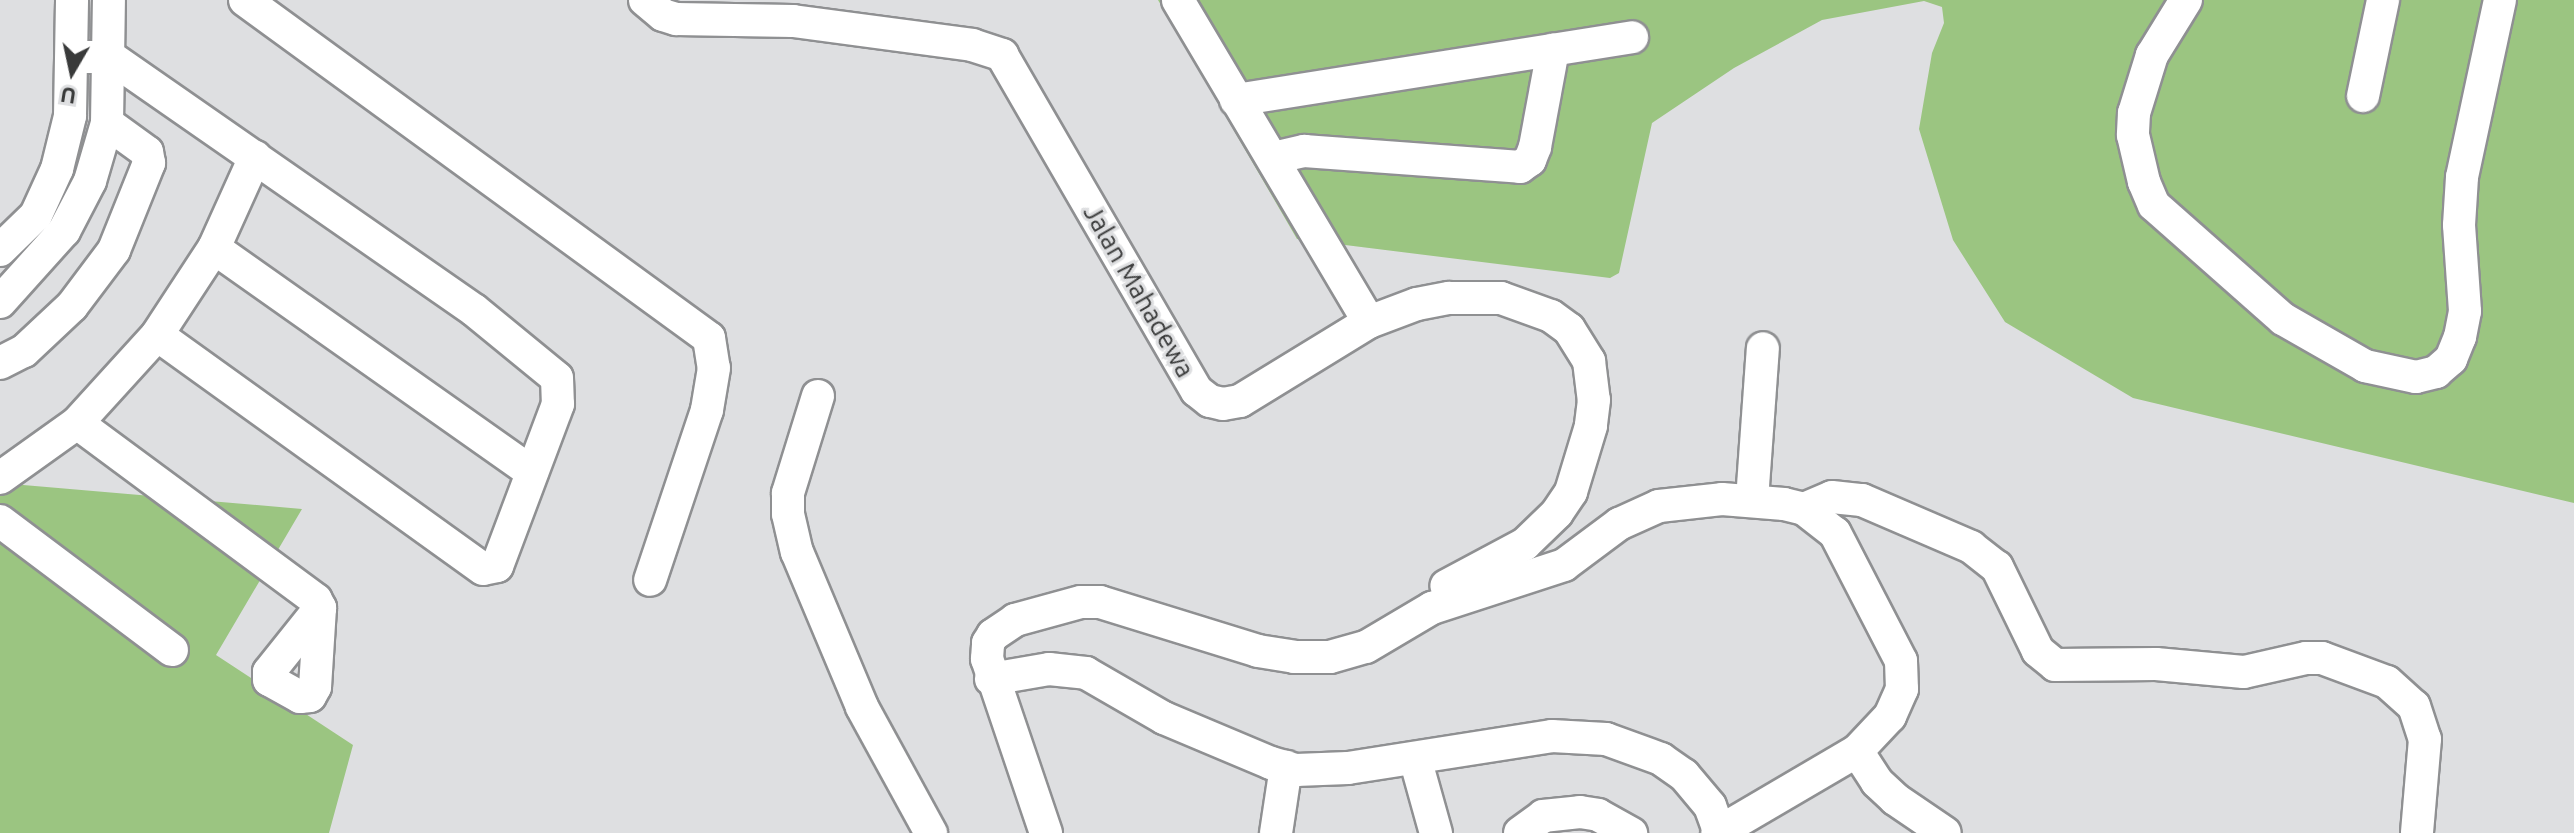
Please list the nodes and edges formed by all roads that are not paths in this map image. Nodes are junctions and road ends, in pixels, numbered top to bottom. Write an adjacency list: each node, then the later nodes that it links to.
1 (72, 0): 11 (street)
2 (109, 0): 12 (street)
3 (245, 0): 32 (street)
4 (645, 0): 21 (street, Jalan Mahadewa)
5 (1178, 0): 14 (street)
6 (2186, 0): 8 (street)
7 (2383, 0): 13 (street)
8 (2500, 0)
9 (1632, 37): 10 (street)
10 (1553, 50): 14 (street); 17 (street)
11 (73, 57): 12 (street); 19 (street)
12 (110, 57): 15 (street); 16 (street)
13 (2363, 96)
14 (1236, 100): 17 (street)
15 (107, 123): 20 (street); 24 (street)
16 (255, 157): 18 (street); 27 (street)
17 (1273, 158): 21 (street)
18 (214, 248): 22 (street); 27 (street)
19 (0, 250)
20 (0, 302)
21 (1369, 322): 35 (street)
22 (157, 335): 26 (street); 27 (street)
23 (1763, 348): 29 (street)
24 (0, 363)
25 (818, 396): 41 (street)
26 (77, 423): 28 (street); 33 (street)
27 (532, 472)
28 (0, 478)
29 (1752, 500): 30 (street); 35 (street)
30 (1804, 509): 37 (street); 48 (street)
31 (0, 521): 34 (street)
32 (650, 580)
33 (320, 608)
34 (172, 650)
35 (1330, 657): 36 (street)
36 (991, 679): 39 (street); 42 (street)
37 (1857, 751): 40 (street); 47 (street)
38 (1415, 758): 39 (street); 40 (street); 44 (street)
39 (1286, 767): 43 (street)
40 (1718, 832)
41 (931, 833)
42 (1046, 833)
43 (1276, 833)
44 (1436, 833)
45 (1520, 833): 46 (street)
46 (1631, 833)
47 (1945, 833)
48 (2417, 833)

